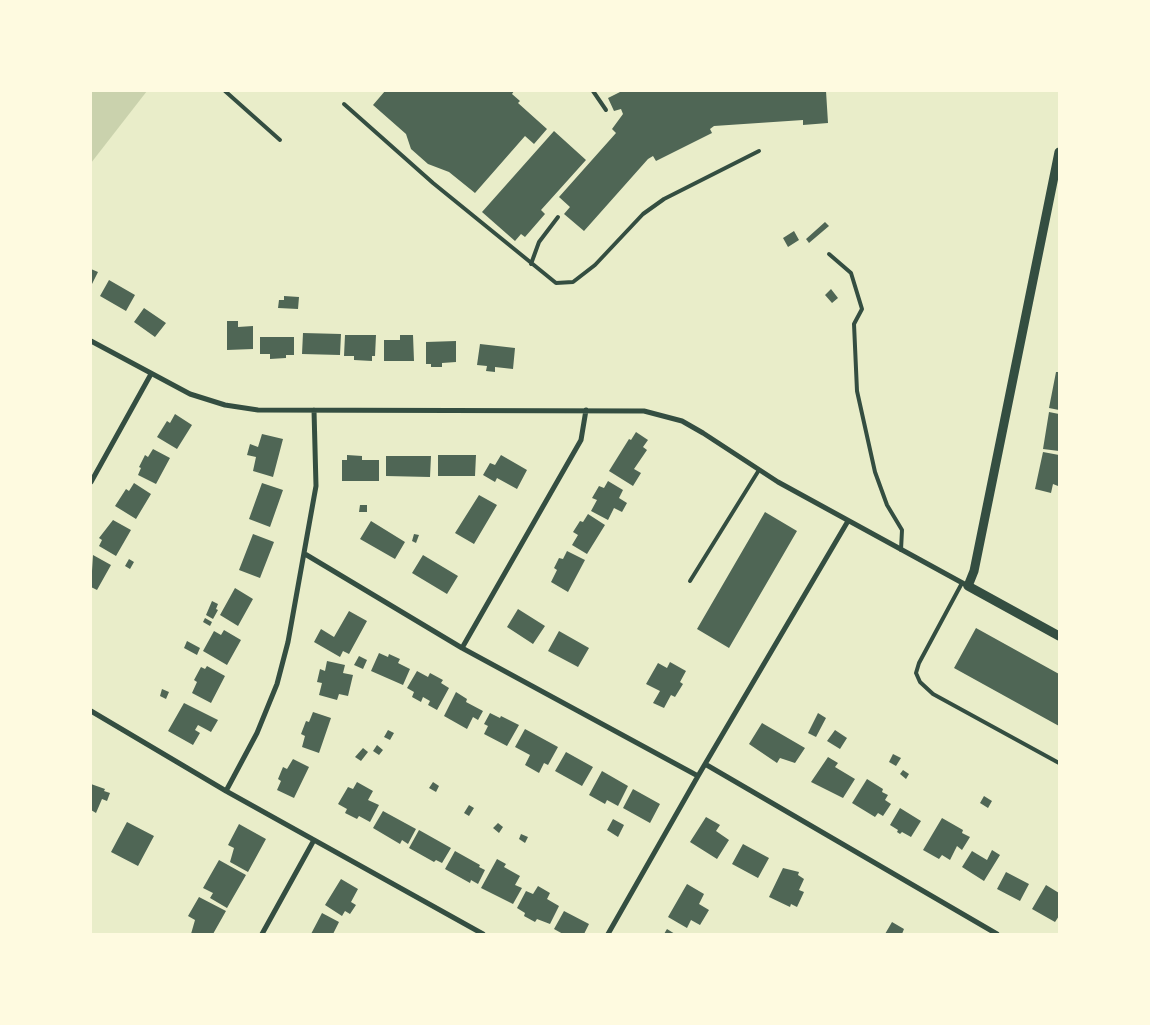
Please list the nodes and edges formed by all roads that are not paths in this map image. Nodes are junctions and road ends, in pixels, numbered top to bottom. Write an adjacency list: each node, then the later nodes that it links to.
1 (225, 91): 5 (lane)
2 (593, 91): 4 (lane)
3 (344, 104): 10 (lane)
4 (606, 110)
5 (280, 140)
6 (759, 151): 10 (lane)
7 (1059, 152): 21 (street)
8 (558, 217): 10 (lane)
9 (829, 254): 18 (lane)
10 (531, 264)
11 (91, 341): 12 (street)
12 (151, 374): 13 (street); 16 (street)
13 (314, 410): 14 (street); 19 (street)
14 (586, 410): 15 (street); 23 (street)
15 (759, 470): 17 (street); 20 (lane)
16 (91, 482)
17 (848, 521): 18 (street); 26 (street)
18 (901, 550): 21 (street)
19 (305, 554): 23 (street); 28 (street)
20 (690, 581)
21 (965, 585): 22 (street); 25 (lane)
22 (1059, 636)
23 (462, 648): 27 (street)
24 (91, 711): 28 (street)
25 (1059, 763)
26 (705, 764): 27 (street); 33 (street)
27 (698, 776): 32 (street)
28 (226, 791): 29 (street)
29 (314, 840): 30 (street); 31 (street)
30 (262, 934)
31 (483, 934)
32 (608, 934)
33 (997, 934)

